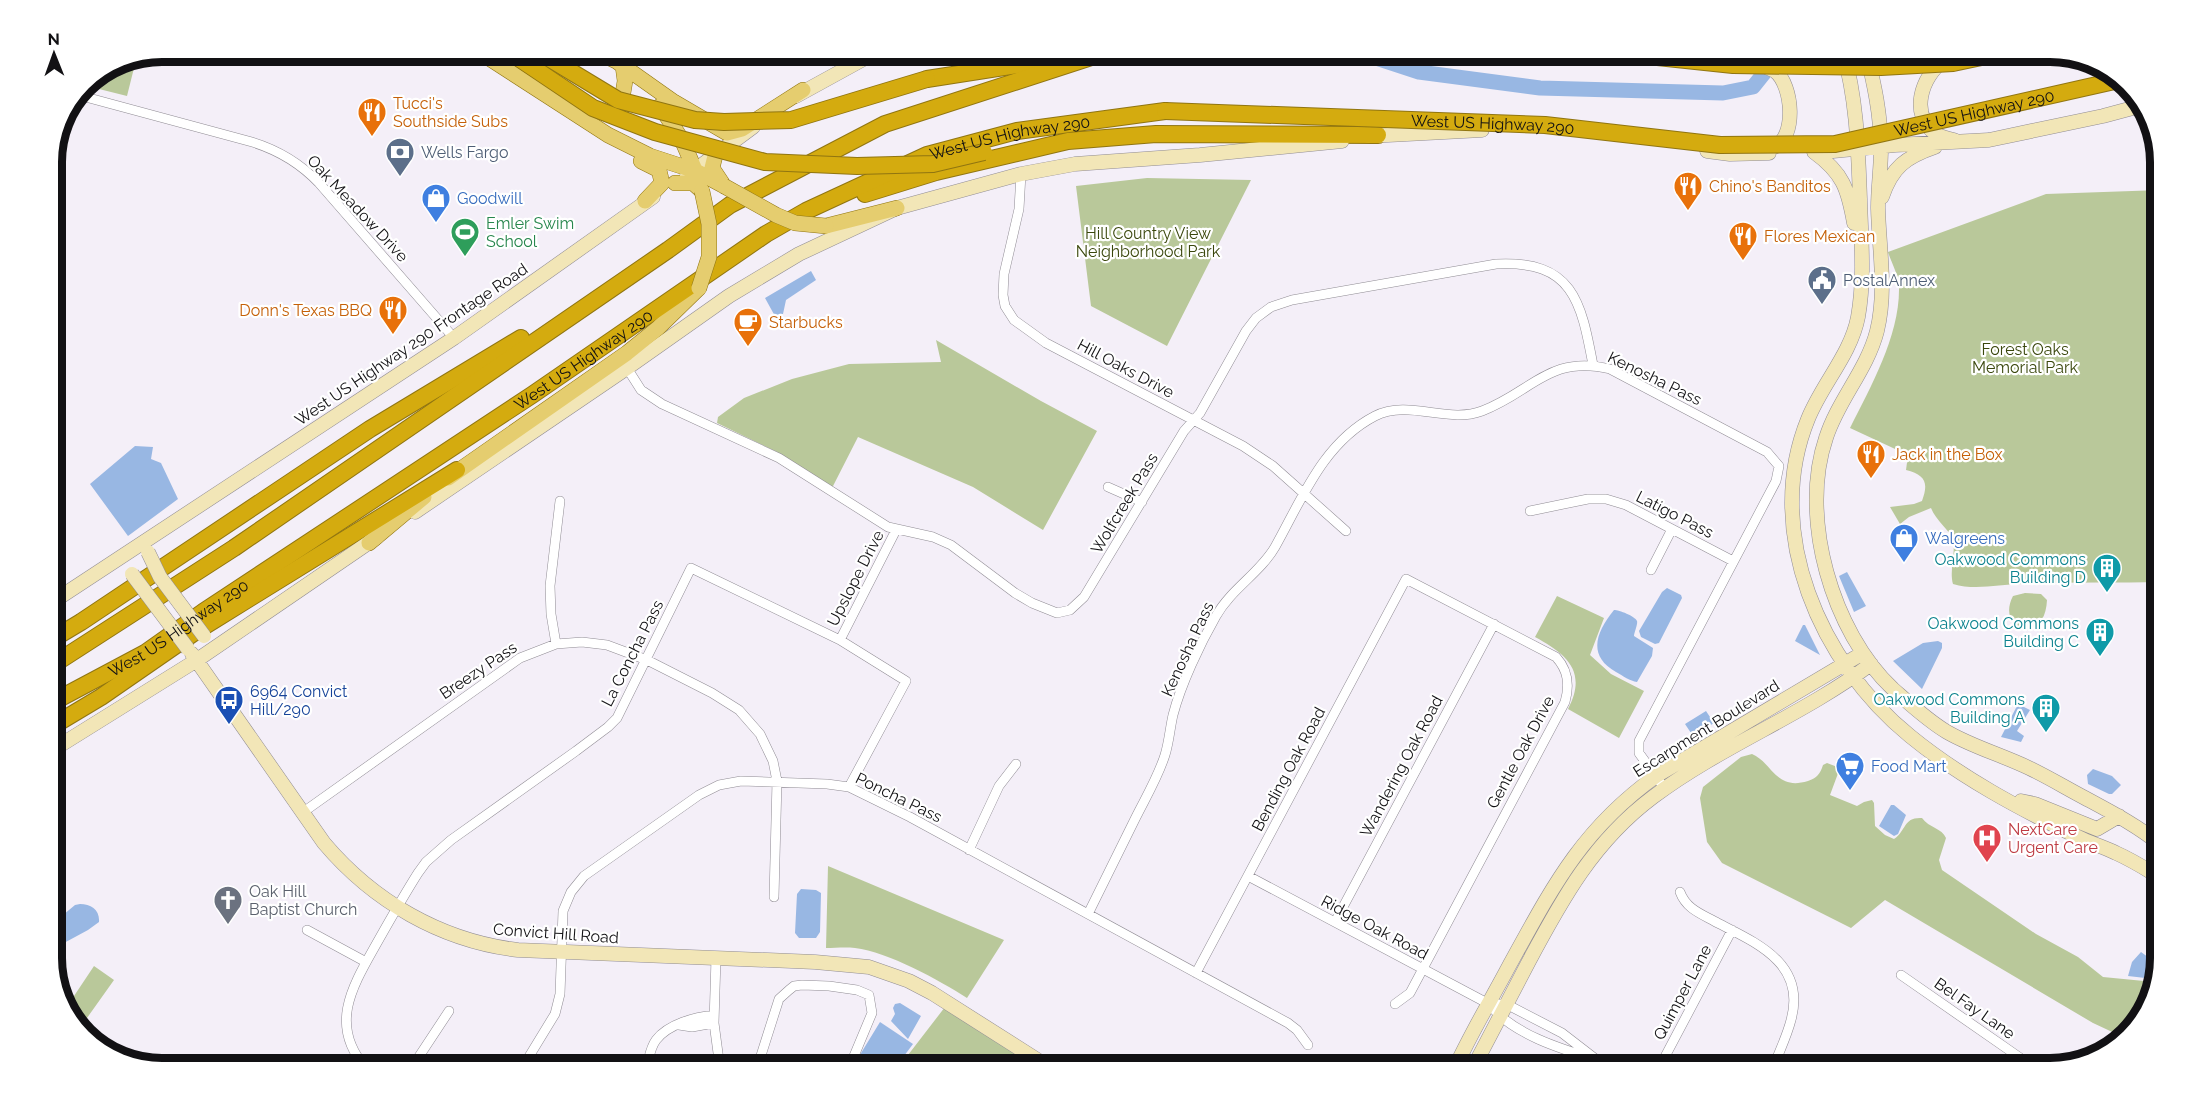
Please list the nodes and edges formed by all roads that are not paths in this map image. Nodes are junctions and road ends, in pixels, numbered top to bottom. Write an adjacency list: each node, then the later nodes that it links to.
1 (495, 62): 22 (main road)
2 (524, 62): 23 (highway, bridge)
3 (555, 62): 6 (highway, bridge)
4 (615, 62): 17 (main road)
5 (857, 62): 19 (main road, West US Highway 290 Frontage Road)
6 (1036, 62)
7 (1074, 62): 43 (highway)
8 (1705, 62): 15 (highway, bridge)
9 (1754, 62): 31 (main road)
10 (1784, 62): 16 (main road)
11 (1811, 62): 16 (main road)
12 (1846, 62): 29 (main road)
13 (1869, 62): 28 (main road)
14 (1942, 62): 26 (main road)
15 (1958, 62)
16 (1802, 63)
17 (627, 69): 19 (main road); 22 (main road); 33 (main road)
18 (2111, 82): 23 (highway, West US Highway 290, bridge)
19 (803, 90): 32 (main road, West US Highway 290 Frontage Road)
20 (85, 97): 46 (street, Oak Meadow Drive)
21 (2135, 107): 26 (main road)
22 (576, 114): 24 (main road)
23 (1096, 122): 41 (highway, West US Highway 290)
24 (608, 135): 33 (main road); 38 (main road)
25 (1378, 135): 31 (main road, West US Highway 290); 34 (main road, West US Highway 290); 41 (highway)
26 (1961, 142): 27 (main road)
27 (1946, 144): 28 (main road); 40 (main road)
28 (1881, 146): 29 (main road); 40 (main road)
29 (1858, 148): 30 (main road); 42 (main road)
30 (1814, 152): 31 (main road); 42 (main road)
31 (1761, 153)
32 (715, 156): 33 (main road, West US Highway 290 Frontage Road); 36 (main road)
33 (696, 171): 35 (main road, West US Highway 290 Frontage Road); 36 (main road); 37 (main road)
34 (1021, 174): 39 (main road, West US Highway 290); 50 (street, Hill Oaks Drive)
35 (675, 183): 37 (main road); 38 (main road, West US Highway 290 Frontage Road)
36 (724, 186): 39 (main road, bridge)
37 (702, 190): 52 (main road, bridge)
38 (645, 201): 46 (main road, West US Highway 290 Frontage Road)
39 (897, 208): 48 (main road, West US Highway 290)
40 (1878, 208): 45 (main road)
41 (806, 211): 64 (highway, West US Highway 290)
42 (1862, 244): 44 (main road)
43 (668, 250): 70 (highway); 76 (highway)
44 (1861, 278): 45 (main road); 49 (main road)
45 (1883, 285): 51 (main road)
46 (454, 338): 61 (main road, West US Highway 290 Frontage Road)
47 (1593, 365): 50 (street, Wolfcreek Pass); 54 (street, Kenosha Pass); 65 (street, Kenosha Pass)
48 (627, 368): 59 (street, Wolfcreek Pass); 62 (main road, West US Highway 290)
49 (1816, 402): 51 (main road); 79 (main road)
50 (1193, 421): 54 (street, Hill Oaks Drive); 56 (street, Wolfcreek Pass)
51 (1820, 463): 75 (main road)
52 (457, 470): 62 (main road); 71 (highway)
53 (1108, 488): 56 (street)
54 (1303, 492): 60 (street, Hill Oaks Drive); 99 (street, Kenosha Pass)
55 (560, 501): 74 (street)
56 (1142, 502): 59 (street, Wolfcreek Pass)
57 (1530, 511): 58 (street, Latigo Pass)
58 (1672, 529): 65 (street, Latigo Pass); 66 (street)
59 (896, 530): 73 (street, Upslope Drive)
60 (1346, 531)
61 (154, 535): 63 (main road, West US Highway 290 Frontage Road); 71 (main road, bridge)
62 (369, 543): 72 (main road, West US Highway 290)
63 (120, 558): 68 (main road, West US Highway 290 Frontage Road); 77 (main road, Convict Hill Road, bridge)
64 (284, 558): 71 (highway); 81 (highway, West US Highway 290)
65 (1733, 561): 85 (street, Kenosha Pass)
66 (1651, 570)
67 (1406, 579): 69 (street, Gentle Oak Drive); 95 (street, Bending Oak Road)
68 (62, 596)
69 (1494, 624): 100 (street, Wandering Oak Road); 106 (street, Gentle Oak Drive)
70 (62, 633)
71 (200, 634): 72 (main road); 82 (highway)
72 (230, 637): 77 (main road, West US Highway 290)
73 (840, 640): 78 (street, La Concha Pass); 87 (street, La Concha Pass)
74 (556, 644): 78 (street, Breezy Pass); 90 (street, Breezy Pass)
75 (1867, 658): 79 (main road, Escarpment Boulevard); 80 (main road, Escarpment Boulevard); 91 (main road)
76 (62, 659)
77 (197, 660): 83 (main road, West US Highway 290); 90 (main road, Convict Hill Road)
78 (647, 660): 86 (street, Breezy Pass); 98 (street, La Concha Pass)
79 (1844, 664): 80 (main road); 85 (main road, Escarpment Boulevard)
80 (1854, 677): 88 (main road, Escarpment Boulevard); 89 (main road)
81 (62, 697)
82 (62, 720)
83 (62, 744)
84 (1016, 764): 93 (street)
85 (1656, 776): 88 (street, Kenosha Pass); 110 (main road, Escarpment Boulevard)
86 (777, 782): 87 (street, Poncha Pass); 97 (street, Breezy Pass); 103 (street, Poncha Pass)
87 (849, 787): 93 (street, Poncha Pass)
88 (1665, 789): 111 (main road, Escarpment Boulevard)
89 (2007, 799): 91 (main road); 94 (main road)
90 (302, 813): 98 (main road, Convict Hill Road)
91 (2119, 816): 92 (main road)
92 (2150, 837)
93 (969, 850): 99 (street, Poncha Pass)
94 (2150, 871)
95 (1248, 876): 100 (street, Ridge Oak Road); 107 (street, Bending Oak Road)
96 (1680, 892): 102 (street)
97 (774, 897)
98 (397, 907): 103 (main road, Convict Hill Road); 105 (street, La Concha Pass)
99 (1088, 914): 107 (street, Poncha Pass)
100 (1335, 922): 106 (street, Ridge Oak Road)
101 (307, 930): 105 (street)
102 (1732, 930): 128 (street, Quimper Lane); 129 (street)
103 (561, 952): 104 (main road, Convict Hill Road); 118 (street, Poncha Pass)
104 (716, 958): 114 (street); 123 (main road, Convict Hill Road)
105 (366, 962): 116 (street, La Concha Pass)
106 (1423, 969): 109 (street, Gentle Oak Drive); 110 (street, Ridge Oak Road)
107 (1196, 973): 115 (street, Poncha Pass)
108 (1901, 975): 130 (street, Bel Fay Lane)
109 (1395, 1004)
110 (1489, 1004): 111 (street, Ridge Oak Road); 113 (street, Ridge Oak Road); 124 (main road, Escarpment Boulevard)
111 (1506, 1004): 113 (main road, Escarpment Boulevard); 127 (street, Ridge Oak Road)
112 (449, 1011): 117 (street)
113 (1499, 1018): 125 (main road, Escarpment Boulevard); 126 (street, Ridge Oak Road)
114 (714, 1019): 119 (street); 120 (street)
115 (1308, 1045)
116 (358, 1058)
117 (418, 1058)
118 (528, 1058)
119 (649, 1058)
120 (719, 1058)
121 (760, 1058): 122 (street)
122 (853, 1058)
123 (1034, 1058)
124 (1460, 1058)
125 (1478, 1058)
126 (1591, 1058)
127 (1594, 1058)
128 (1664, 1058)
129 (1777, 1058)
130 (2020, 1058)

